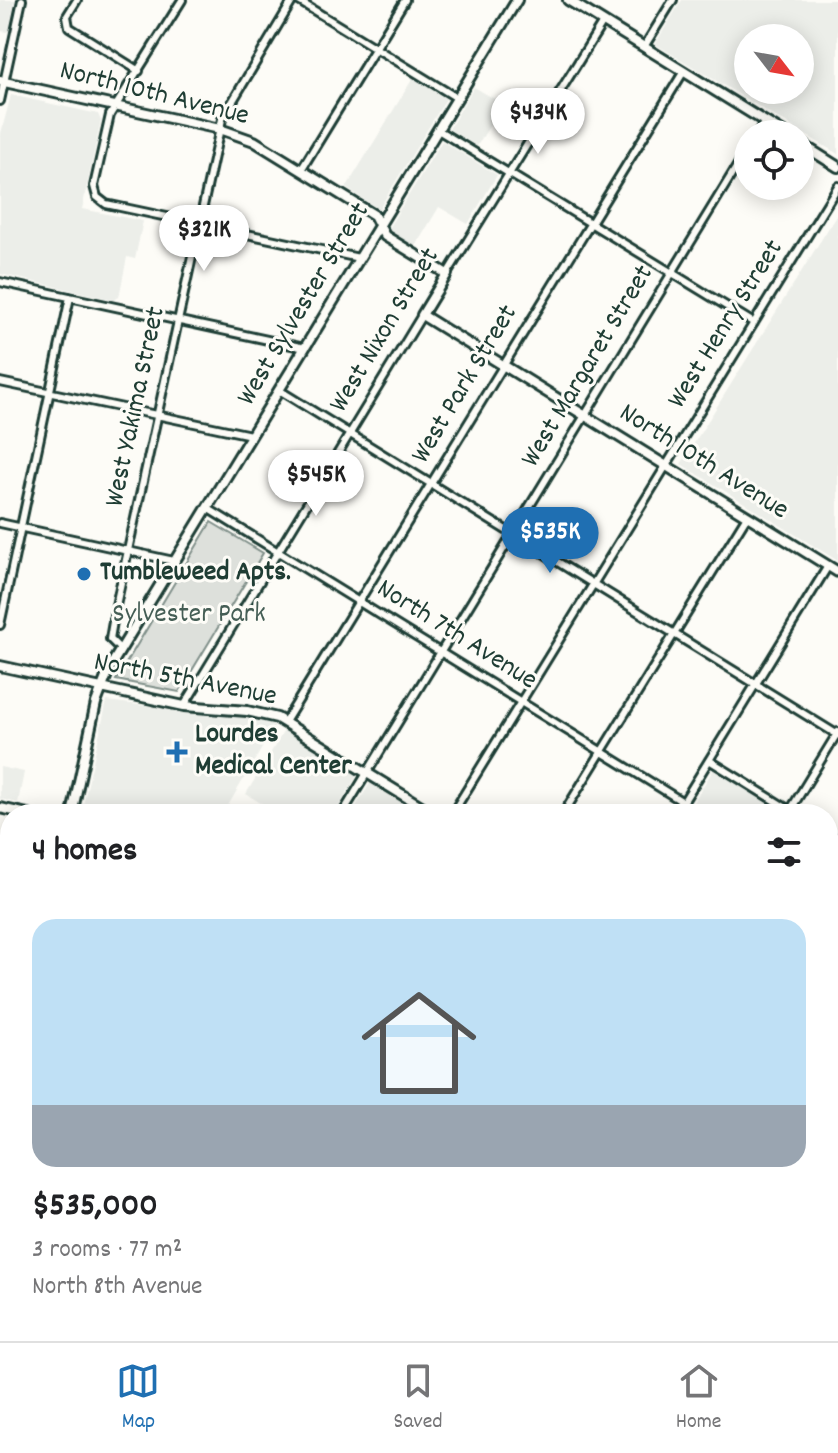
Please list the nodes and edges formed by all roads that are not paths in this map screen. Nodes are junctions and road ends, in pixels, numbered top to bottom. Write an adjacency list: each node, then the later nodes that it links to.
1 (22, 0): 14 (street)
2 (77, 0): 12 (street)
3 (182, 0): 12 (street)
4 (295, 0): 11 (street); 19 (street, West Yakima Street)
5 (405, 0): 11 (street)
6 (517, 0): 15 (street, West Sylvester Street)
7 (568, 0): 9 (street)
8 (673, 0): 10 (street)
9 (603, 22): 10 (street); 25 (street, West Nixon Street)
10 (644, 47): 13 (street)
11 (376, 48): 15 (street); 23 (street)
12 (139, 71): 17 (street)
13 (684, 71): 18 (street); 27 (street, West Park Street)
14 (2, 82): 16 (street); 17 (street, North 10th Avenue)
15 (457, 98): 20 (street, West Sylvester Street)
16 (0, 101)
17 (116, 106): 19 (street, North 10th Avenue); 28 (street)
18 (763, 120)
19 (220, 129): 23 (street, North 10th Avenue); 28 (street, West Yakima Street)
20 (438, 130): 25 (street); 29 (street, West Sylvester Street)
21 (814, 152): 22 (street)
22 (838, 167)
23 (301, 170): 29 (street, North 10th Avenue)
24 (734, 171): 31 (street, West Margaret Street)
25 (509, 173): 27 (street); 32 (street, West Nixon Street)
26 (838, 186): 37 (street, West Henry Street)
27 (591, 223): 31 (street); 39 (street, West Park Street)
28 (199, 224): 30 (street); 36 (street, West Yakima Street)
29 (379, 226): 30 (street, West Sylvester Street); 32 (street, North 10th Avenue)
30 (359, 258): 38 (street, West Sylvester Street)
31 (672, 273): 37 (street); 44 (street, West Margaret Street)
32 (447, 274): 35 (street, West Nixon Street)
33 (0, 282): 34 (street)
34 (70, 297): 36 (street); 42 (street)
35 (422, 315): 39 (street, North 10th Avenue); 45 (street, West Nixon Street)
36 (178, 321): 38 (street); 43 (street, West Yakima Street)
37 (754, 323): 47 (street, West Henry Street)
38 (305, 348): 41 (street, West Sylvester Street)
39 (503, 366): 44 (street, North 10th Avenue); 48 (street, West Park Street)
40 (0, 382): 42 (street)
41 (279, 390): 45 (street); 46 (street, West Sylvester Street)
42 (50, 392): 43 (street); 52 (street)
43 (157, 415): 46 (street); 54 (street, West Yakima Street)
44 (585, 416): 47 (street, North 10th Avenue); 53 (street, West Margaret Street)
45 (349, 434): 48 (street); 55 (street, West Nixon Street)
46 (251, 435): 49 (street, West Sylvester Street)
47 (666, 466): 50 (street, North 10th Avenue); 59 (street, West Henry Street)
48 (431, 484): 53 (street); 60 (street, West Park Street)
49 (207, 508): 55 (street, North 7th Avenue); 56 (street, West Sylvester Street)
50 (747, 516): 57 (street, North 10th Avenue); 62 (street)
51 (0, 523): 52 (street)
52 (21, 528): 54 (street); 61 (street)
53 (512, 534): 59 (street); 64 (street, West Margaret Street)
54 (128, 551): 56 (street); 63 (street, West Yakima Street)
55 (278, 552): 60 (street, North 7th Avenue); 69 (street, West Nixon Street)
56 (174, 561): 63 (street, West Sylvester Street)
57 (828, 566): 58 (street, North 10th Avenue); 66 (street)
58 (838, 572)
59 (594, 584): 62 (street); 68 (street, West Henry Street)
60 (359, 602): 64 (street, North 7th Avenue); 70 (street, West Park Street)
61 (0, 625)
62 (675, 634): 66 (street); 72 (street)
63 (120, 649): 67 (street, West Sylvester Street)
64 (440, 652): 68 (street, North 7th Avenue); 74 (street, West Margaret Street)
65 (0, 666): 67 (street, North 5th Avenue)
66 (756, 684): 71 (street); 73 (street)
67 (100, 688): 69 (street, North 5th Avenue); 76 (street, West Sylvester Street)
68 (521, 702): 72 (street, North 7th Avenue); 79 (street, West Henry Street)
69 (184, 706): 70 (street, North 5th Avenue)
70 (285, 722): 74 (street, North 5th Avenue)
71 (837, 733): 82 (street)
72 (602, 752): 75 (street, North 7th Avenue); 80 (street)
73 (709, 760): 75 (street); 81 (street)
74 (367, 773): 77 (street, West Margaret Street); 78 (street, North 5th Avenue)
75 (683, 802)
76 (74, 804)
77 (348, 804)
78 (418, 804)
79 (458, 804)
80 (569, 804)
81 (777, 804)
82 (796, 804)

